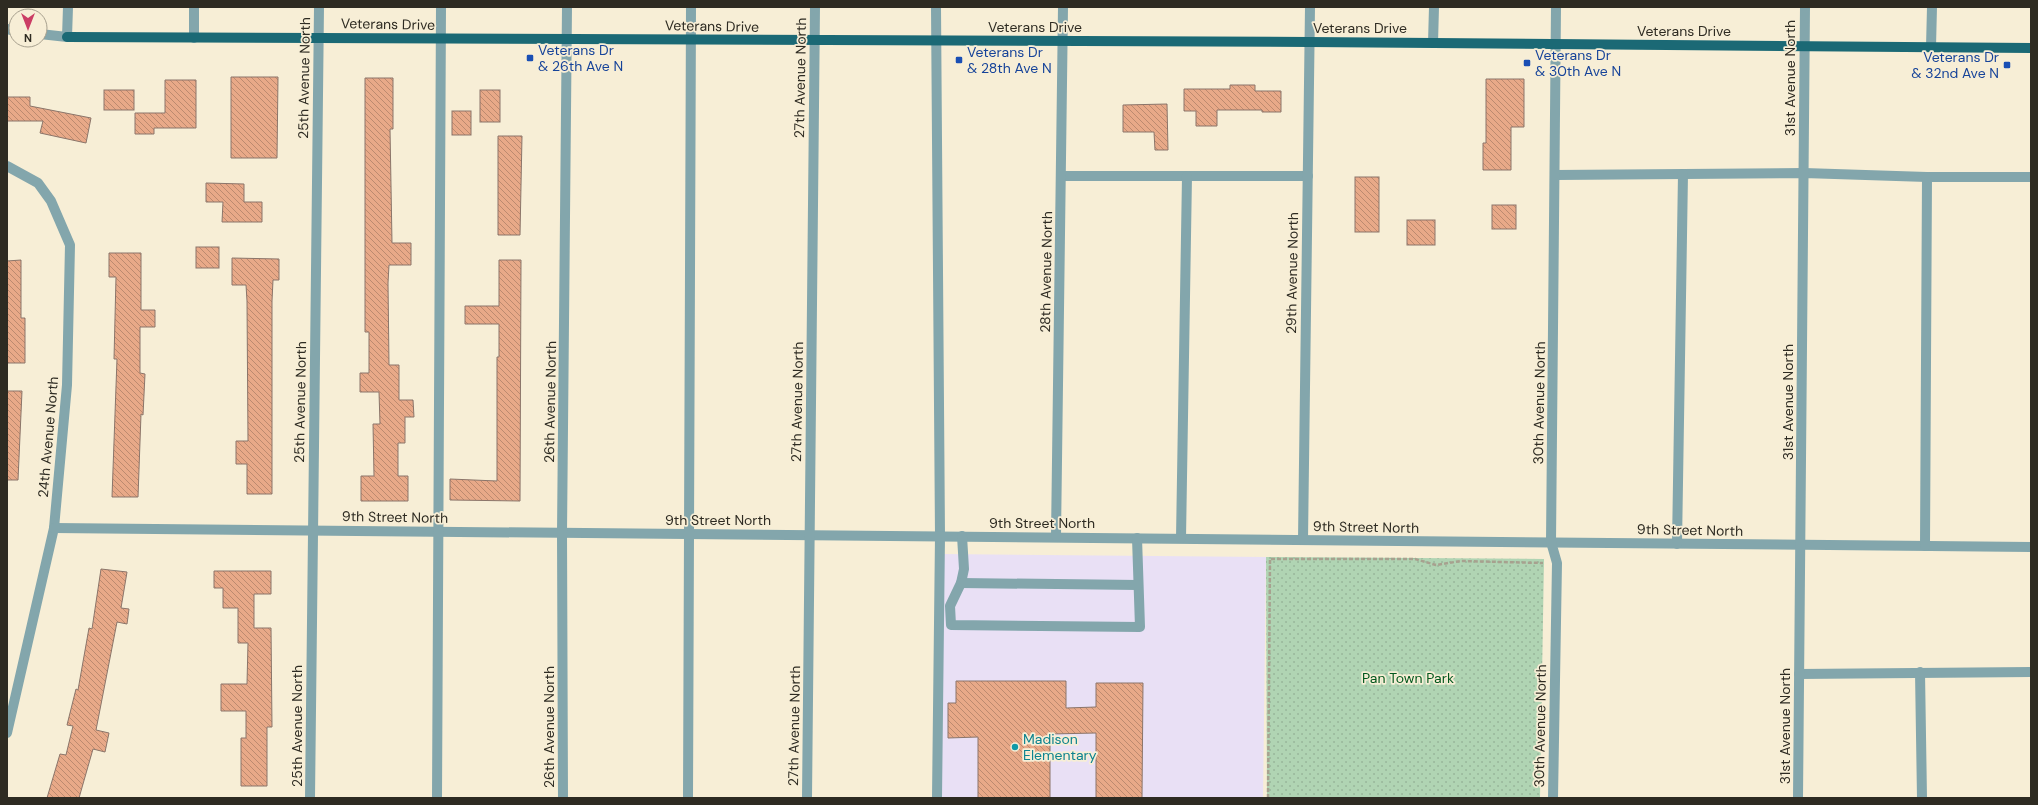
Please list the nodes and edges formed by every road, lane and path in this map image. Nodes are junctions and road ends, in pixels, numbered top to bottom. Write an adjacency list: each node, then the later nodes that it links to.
1 (68, 7): 16 (street)
2 (194, 7): 18 (street)
3 (319, 7): 17 (street, 25th Avenue North)
4 (441, 7): 19 (street)
5 (567, 7): 20 (street, 26th Avenue North)
6 (690, 7): 21 (street)
7 (815, 7): 22 (street, 27th Avenue North)
8 (936, 7): 23 (street)
9 (1063, 7): 24 (street, 28th Avenue North)
10 (1310, 7): 25 (street, 29th Avenue North)
11 (1434, 7): 26 (street)
12 (1556, 7): 27 (street, 30th Avenue North)
13 (1804, 7): 28 (street, 31st Avenue North)
14 (1932, 7): 29 (street)
15 (48, 35): 16 (street, Veterans Drive)
16 (67, 37): 18 (main road, Veterans Drive)
17 (319, 37): 18 (main road, Veterans Drive); 19 (main road, Veterans Drive); 41 (street, 25th Avenue North)
18 (194, 38)
19 (440, 38): 20 (main road, Veterans Drive); 42 (street)
20 (567, 39): 21 (main road, Veterans Drive); 43 (street, 26th Avenue North)
21 (690, 40): 22 (main road, Veterans Drive); 44 (street)
22 (815, 41): 23 (main road, Veterans Drive); 45 (street, 27th Avenue North)
23 (936, 41): 24 (main road, Veterans Drive); 46 (street)
24 (1063, 41): 25 (main road, Veterans Drive); 35 (street, 28th Avenue North)
25 (1310, 42): 26 (main road, Veterans Drive); 37 (street, 29th Avenue North)
26 (1433, 43): 27 (main road, Veterans Drive)
27 (1556, 44): 28 (main road, Veterans Drive); 34 (street, 30th Avenue North)
28 (1804, 46): 29 (main road, Veterans Drive); 33 (street, 31st Avenue North)
29 (1931, 47): 30 (main road, Veterans Drive)
30 (2031, 48)
31 (7, 166): 40 (street, 24th Avenue North)
32 (1683, 174): 33 (street); 34 (street); 53 (street)
33 (1804, 174): 38 (street); 54 (street, 31st Avenue North)
34 (1555, 175): 52 (street, 30th Avenue North)
35 (1061, 176): 36 (street); 48 (street, 28th Avenue North)
36 (1187, 176): 37 (street); 50 (street)
37 (1308, 176): 51 (street, 29th Avenue North)
38 (1927, 177): 39 (street); 55 (street)
39 (2031, 177)
40 (54, 528): 41 (street, 9th Street North); 63 (street, 24th Avenue North)
41 (312, 530): 42 (street, 9th Street North); 64 (street, 25th Avenue North)
42 (438, 532): 43 (street, 9th Street North); 65 (street)
43 (562, 533): 44 (street, 9th Street North); 66 (street, 26th Avenue North)
44 (689, 534): 45 (street, 9th Street North); 67 (street)
45 (809, 535): 46 (street, 9th Street North); 68 (street, 27th Avenue North)
46 (940, 536): 47 (street, 9th Street North); 69 (street)
47 (962, 536): 48 (street, 9th Street North); 58 (street)
48 (1056, 536): 49 (street, 9th Street North)
49 (1137, 538): 50 (street, 9th Street North); 59 (street)
50 (1181, 538): 51 (street, 9th Street North)
51 (1303, 540): 52 (street, 9th Street North)
52 (1551, 542): 53 (street, 9th Street North); 71 (street, 30th Avenue North)
53 (1677, 544): 54 (street, 9th Street North)
54 (1800, 545): 55 (street, 9th Street North); 62 (street, 31st Avenue North)
55 (1925, 546): 56 (street, 9th Street North)
56 (2031, 547)
57 (1543, 563): 70 (path)
58 (960, 583): 59 (street); 59 (street)
59 (1138, 585)
60 (1920, 672): 61 (street); 62 (street); 73 (street)
61 (2031, 672)
62 (1800, 674): 72 (street, 31st Avenue North)
63 (7, 733)
64 (310, 798)
65 (437, 798)
66 (563, 798)
67 (688, 798)
68 (807, 798)
69 (937, 798)
70 (1268, 798)
71 (1553, 798)
72 (1798, 798)
73 (1922, 798)

